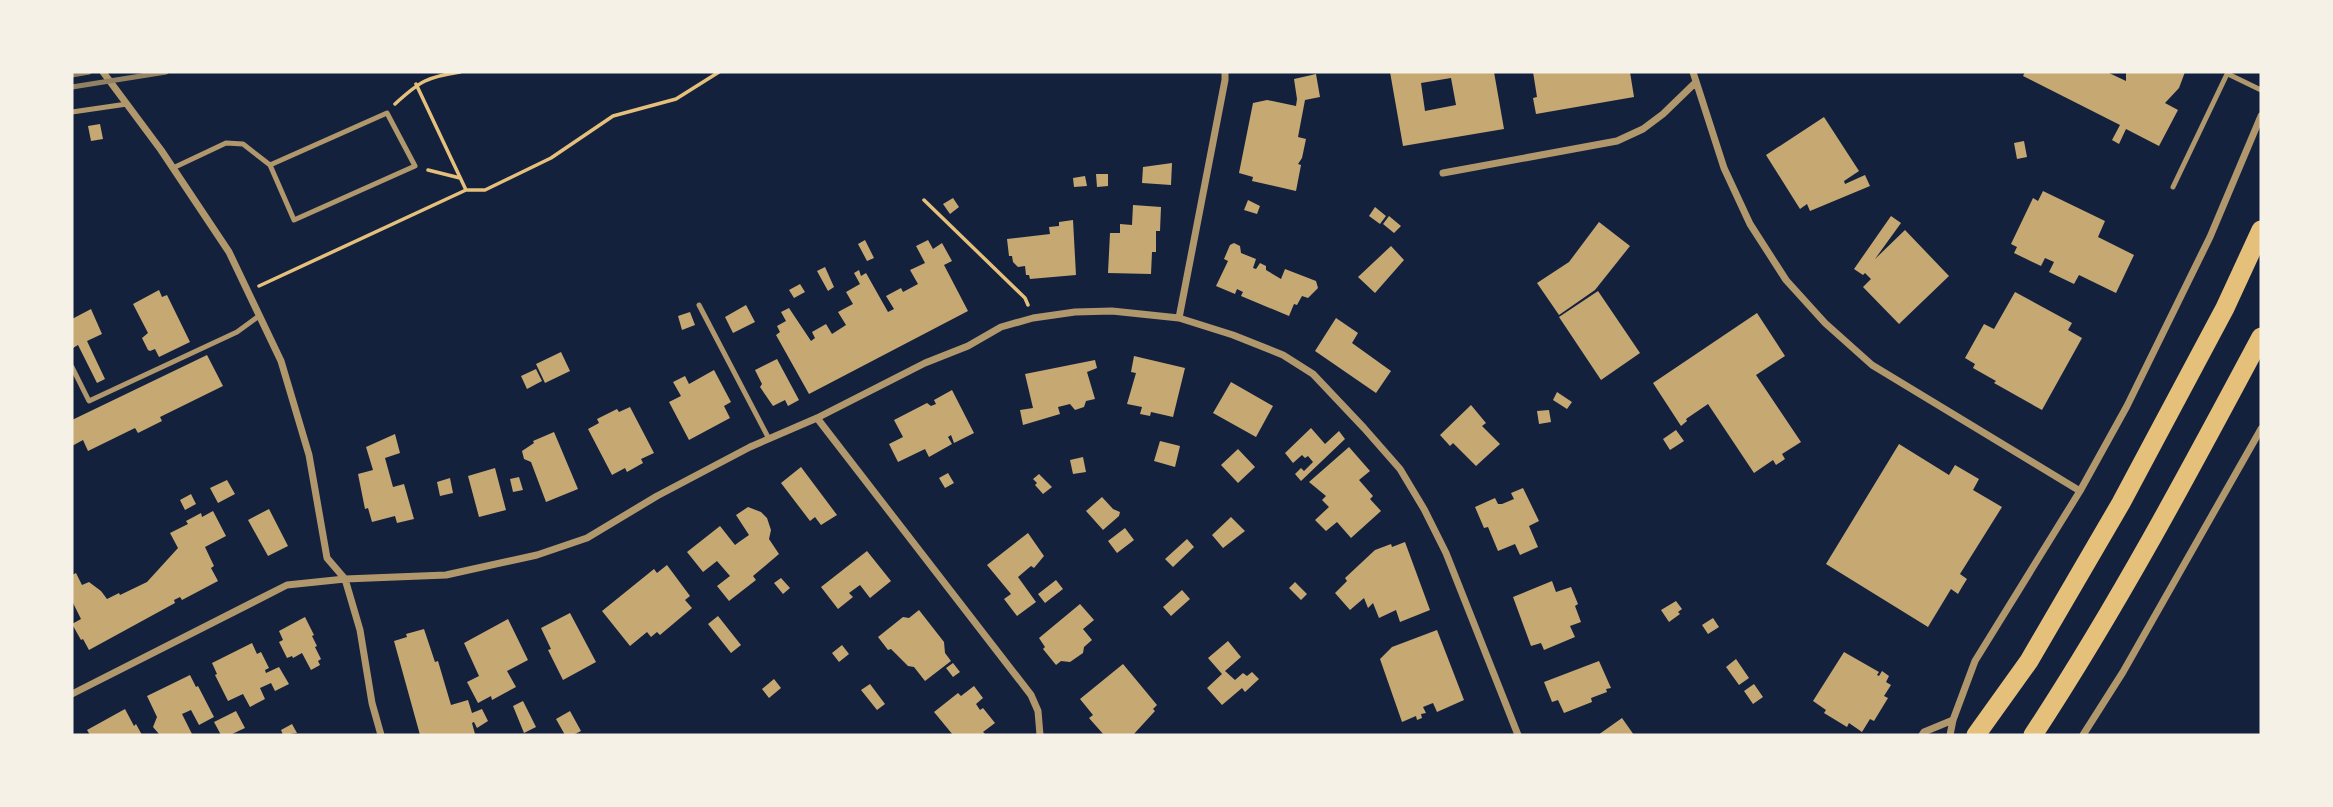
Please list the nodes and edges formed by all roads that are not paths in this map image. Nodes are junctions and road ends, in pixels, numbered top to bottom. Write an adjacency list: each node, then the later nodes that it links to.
1 (103, 72): 7 (street)
2 (1225, 72): 17 (street)
3 (1693, 72): 5 (street)
4 (2228, 73): 6 (lane); 13 (lane)
5 (1696, 83): 12 (street); 23 (street)
6 (2261, 90)
7 (127, 104): 8 (lane); 11 (street)
8 (72, 113)
9 (2261, 116): 23 (street)
10 (270, 165): 10 (lane); 11 (lane)
11 (173, 168): 16 (street)
12 (1443, 173)
13 (2173, 187)
14 (2261, 230): 32 (highway)
15 (699, 305): 22 (lane)
16 (259, 316): 19 (lane); 24 (street)
17 (1179, 318): 20 (street); 29 (street)
18 (2261, 337): 33 (highway)
19 (72, 367)
20 (817, 418): 22 (street); 28 (street)
21 (2261, 429): 34 (street)
22 (769, 439): 24 (street)
23 (2080, 491): 26 (street)
24 (345, 579): 25 (street); 27 (street)
25 (72, 694)
26 (1953, 720): 30 (street); 31 (street)
27 (381, 735)
28 (1040, 735)
29 (1518, 735)
30 (1922, 735)
31 (1950, 735)
32 (1976, 735)
33 (2033, 735)
34 (2083, 735)

